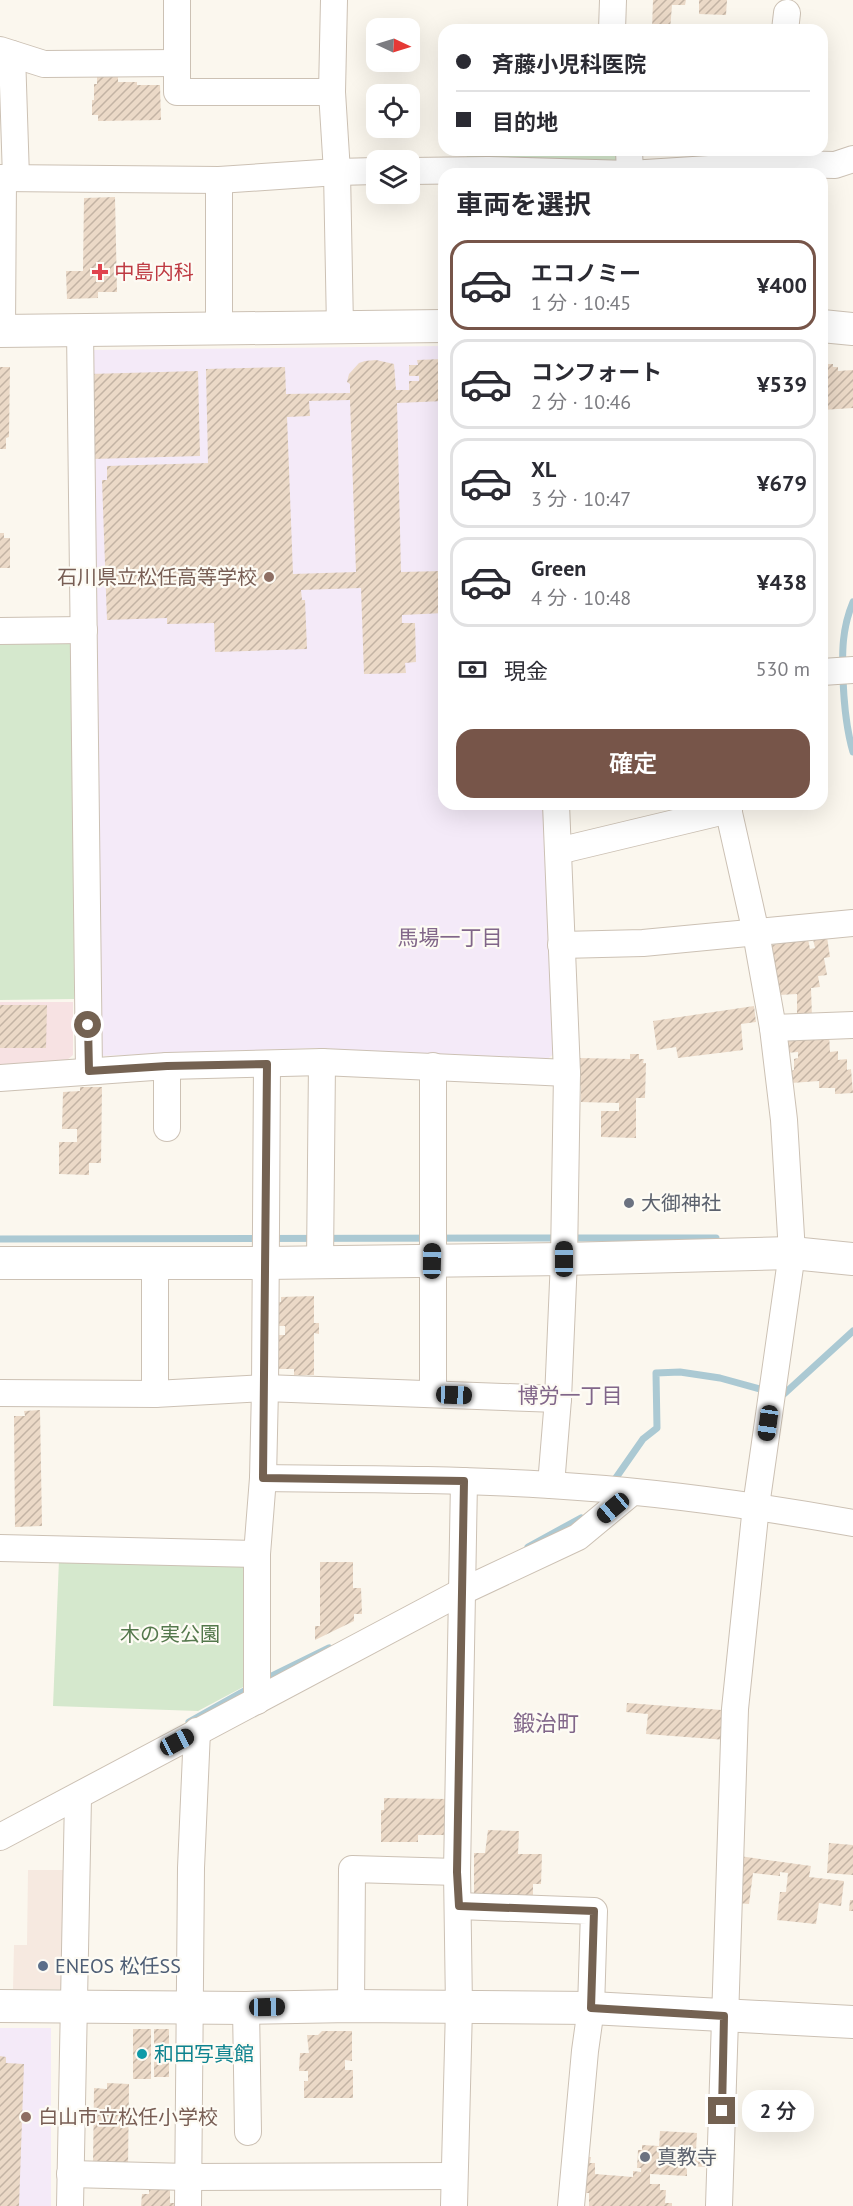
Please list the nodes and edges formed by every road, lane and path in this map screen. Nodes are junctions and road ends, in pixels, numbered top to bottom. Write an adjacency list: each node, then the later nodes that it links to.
1 (177, 0): 6 (street)
2 (334, 0): 7 (street)
3 (613, 0): 4 (street)
4 (612, 24)
5 (6, 52): 6 (street); 15 (street)
6 (177, 63): 7 (street)
7 (332, 92): 14 (street)
8 (789, 157): 9 (street); 10 (street)
9 (853, 159)
10 (686, 168)
11 (366, 171): 14 (street)
12 (420, 171): 13 (street)
13 (438, 171)
14 (337, 172): 16 (street); 18 (street)
15 (6, 178): 16 (street); 23 (street)
16 (219, 180): 20 (street)
17 (438, 326): 18 (street)
18 (340, 327): 20 (street)
19 (828, 327): 21 (street)
20 (219, 328): 22 (street)
21 (853, 329)
22 (80, 330): 23 (street); 24 (street)
23 (1, 331)
24 (84, 630): 25 (street); 39 (street)
25 (0, 631)
26 (556, 810): 29 (street)
27 (716, 810): 29 (street)
28 (729, 810): 31 (street)
29 (558, 851): 32 (street)
30 (853, 923): 31 (street)
31 (756, 933): 32 (street); 34 (street)
32 (561, 945): 40 (street)
33 (853, 1026): 34 (street)
34 (773, 1028): 47 (street)
35 (322, 1062): 36 (street); 38 (street); 43 (street)
36 (267, 1064): 37 (street); 45 (street)
37 (167, 1066): 39 (street); 42 (street)
38 (433, 1066): 40 (street); 46 (street)
39 (89, 1071): 41 (street)
40 (567, 1073): 44 (street)
41 (0, 1078)
42 (167, 1128)
43 (320, 1244): 45 (street); 46 (street)
44 (564, 1244): 46 (street); 47 (street); 55 (street)
45 (266, 1245): 50 (street); 51 (street)
46 (432, 1245): 54 (street)
47 (792, 1253): 48 (street); 60 (street)
48 (853, 1259)
49 (0, 1263): 50 (street)
50 (155, 1263): 53 (street)
51 (265, 1388): 53 (street); 54 (street); 56 (street)
52 (0, 1393): 53 (street)
53 (155, 1394)
54 (433, 1394): 55 (street)
55 (558, 1399): 58 (street)
56 (263, 1478): 57 (street); 63 (street)
57 (464, 1481): 58 (street); 64 (street)
58 (551, 1485): 59 (street)
59 (631, 1492): 60 (street); 64 (street)
60 (756, 1506): 61 (street); 78 (street)
61 (853, 1523)
62 (0, 1548): 63 (street)
63 (257, 1554): 65 (street)
64 (463, 1591): 65 (street); 69 (street)
65 (257, 1701): 66 (street)
66 (197, 1731): 67 (street); 73 (street)
67 (78, 1797): 68 (street); 72 (street)
68 (0, 1837)
69 (457, 1872): 70 (street); 74 (street)
70 (459, 1906): 75 (street); 77 (street)
71 (0, 2006): 72 (street)
72 (75, 2006): 73 (street); 81 (street)
73 (190, 2006): 76 (street); 83 (street)
74 (351, 2006): 75 (street); 76 (street)
75 (459, 2007): 77 (street); 82 (street)
76 (246, 2008): 80 (street)
77 (591, 2008): 78 (street); 87 (street)
78 (724, 2016): 79 (street); 88 (street)
79 (853, 2022)
80 (248, 2132)
81 (70, 2174): 83 (street); 84 (street)
82 (453, 2176): 83 (street); 86 (street)
83 (188, 2177): 85 (street)
84 (70, 2206)
85 (188, 2206)
86 (454, 2206)
87 (571, 2206)
88 (719, 2206)

